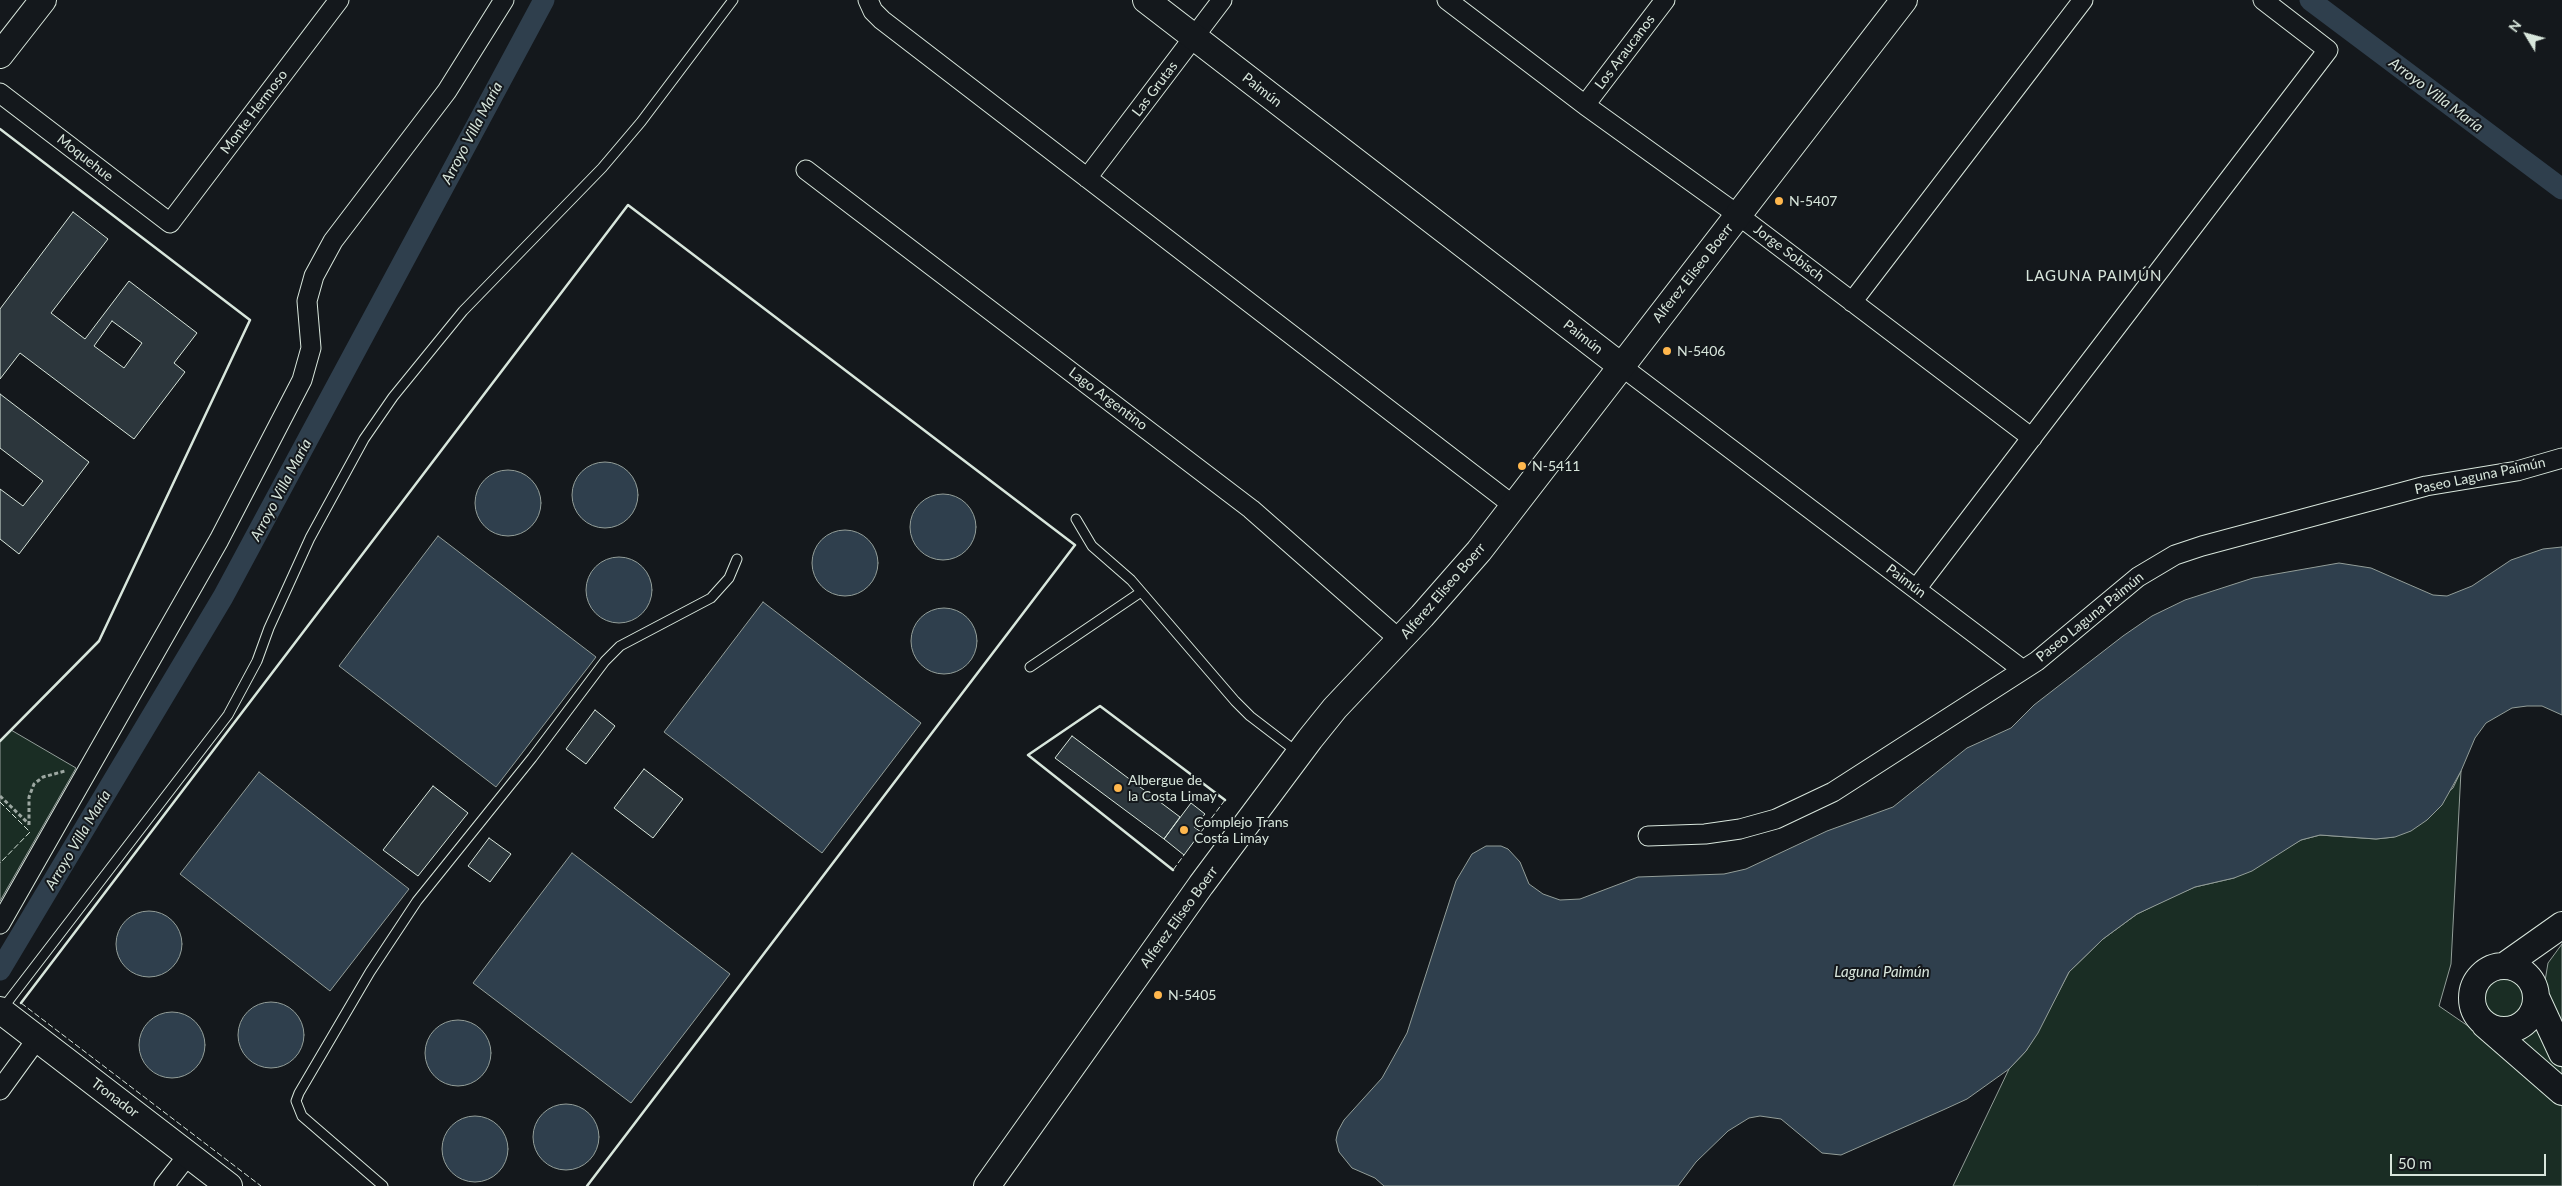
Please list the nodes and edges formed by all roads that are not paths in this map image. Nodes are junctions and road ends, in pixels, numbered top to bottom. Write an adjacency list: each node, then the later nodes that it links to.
1 (43, 0): 14 (street)
2 (339, 0): 20 (street, Monte Hermoso)
3 (504, 0): 35 (street)
4 (733, 0): 39 (lane)
5 (868, 0): 18 (street)
6 (1146, 0): 13 (street, Paimún)
7 (1222, 0): 13 (street, Las Grutas)
8 (1448, 0): 16 (street, Jorge Sobisch)
9 (1665, 0): 16 (street, Los Araucanos)
10 (1904, 0): 19 (street, Alferez Eliseo Boerr)
11 (2083, 0): 21 (street)
12 (2263, 0): 23 (street)
13 (1194, 37): 18 (street, Las Grutas); 22 (street, Paimún)
14 (0, 55)
15 (0, 93): 20 (street, Moquehue)
16 (1585, 105): 19 (street, Jorge Sobisch)
17 (806, 170): 30 (street, Lago Argentino)
18 (1087, 178): 25 (street)
19 (1738, 215): 21 (street, Jorge Sobisch); 22 (street, Alferez Eliseo Boerr)
20 (170, 223)
21 (1852, 302): 23 (street, Jorge Sobisch)
22 (1621, 366): 25 (street, Alferez Eliseo Boerr); 28 (street, Paimún)
23 (2032, 438): 28 (street)
24 (2562, 458): 32 (street, Paseo Laguna Paimún)
25 (1514, 506): 30 (street, Alferez Eliseo Boerr)
26 (1076, 519): 29 (lane)
27 (737, 560): 48 (lane)
28 (1916, 589): 32 (street, Paimún)
29 (1141, 592): 31 (lane); 33 (lane)
30 (1400, 640): 33 (street, Alferez Eliseo Boerr)
31 (1030, 667)
32 (2023, 670): 34 (street, Paseo Laguna Paimún)
33 (1299, 754): 49 (street, Alferez Eliseo Boerr)
34 (1648, 836)
35 (0, 924)
36 (2559, 928): 37 (street); 38 (street)
37 (2504, 966): 38 (street); 40 (street)
38 (2534, 989): 40 (street); 42 (street)
39 (0, 1011): 41 (street, Tronador)
40 (2484, 1024): 44 (street)
41 (38, 1039): 43 (street); 45 (street, Tronador)
42 (2562, 1053)
43 (0, 1090)
44 (2562, 1092)
45 (188, 1155): 46 (street); 47 (street, Tronador)
46 (164, 1186)
47 (229, 1186)
48 (383, 1186)
49 (987, 1186)

